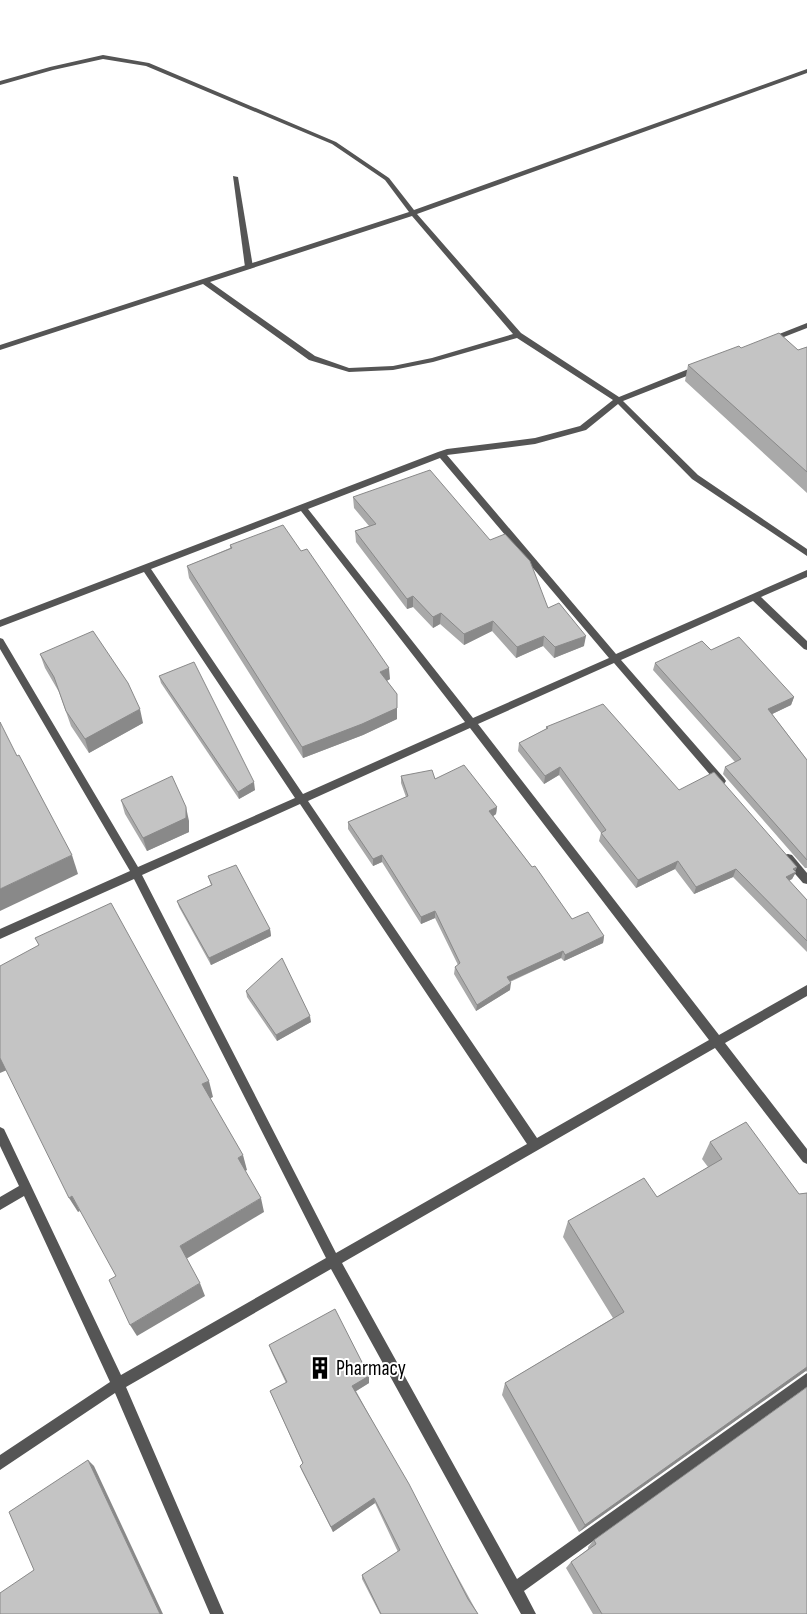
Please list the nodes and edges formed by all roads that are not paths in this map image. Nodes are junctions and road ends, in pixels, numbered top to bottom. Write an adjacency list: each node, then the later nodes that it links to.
1 (807, 71): 4 (street)
2 (0, 83): 4 (street)
3 (235, 177): 5 (street)
4 (413, 213): 5 (street); 8 (street)
5 (249, 267): 6 (street)
6 (204, 281): 8 (street); 10 (street)
7 (807, 325): 9 (street)
8 (518, 335): 12 (street)
9 (762, 343)
10 (0, 348)
11 (708, 364): 12 (street)
12 (618, 400): 13 (street); 15 (street)
13 (441, 454): 14 (street); 22 (street)
14 (303, 508): 16 (street); 23 (street)
15 (807, 553)
16 (146, 568): 19 (street); 25 (street)
17 (807, 574): 18 (street)
18 (756, 598): 21 (street); 22 (street)
19 (0, 624)
20 (0, 641): 27 (street)
21 (807, 647)
22 (616, 660): 23 (street); 24 (street)
23 (472, 724): 25 (street); 31 (street)
24 (730, 792)
25 (301, 800): 27 (street); 33 (street)
26 (782, 850): 28 (street)
27 (136, 873): 29 (street); 37 (street)
28 (807, 880)
29 (0, 934)
30 (807, 990): 31 (street)
31 (716, 1042): 33 (street); 34 (street)
32 (0, 1133): 35 (street)
33 (535, 1145): 37 (street)
34 (807, 1158)
35 (26, 1188): 36 (street); 39 (street)
36 (0, 1204)
37 (334, 1261): 39 (street); 41 (street)
38 (807, 1379): 41 (street)
39 (118, 1384): 40 (street); 42 (street)
40 (0, 1463)
41 (515, 1589): 43 (street)
42 (217, 1614)
43 (529, 1614)

